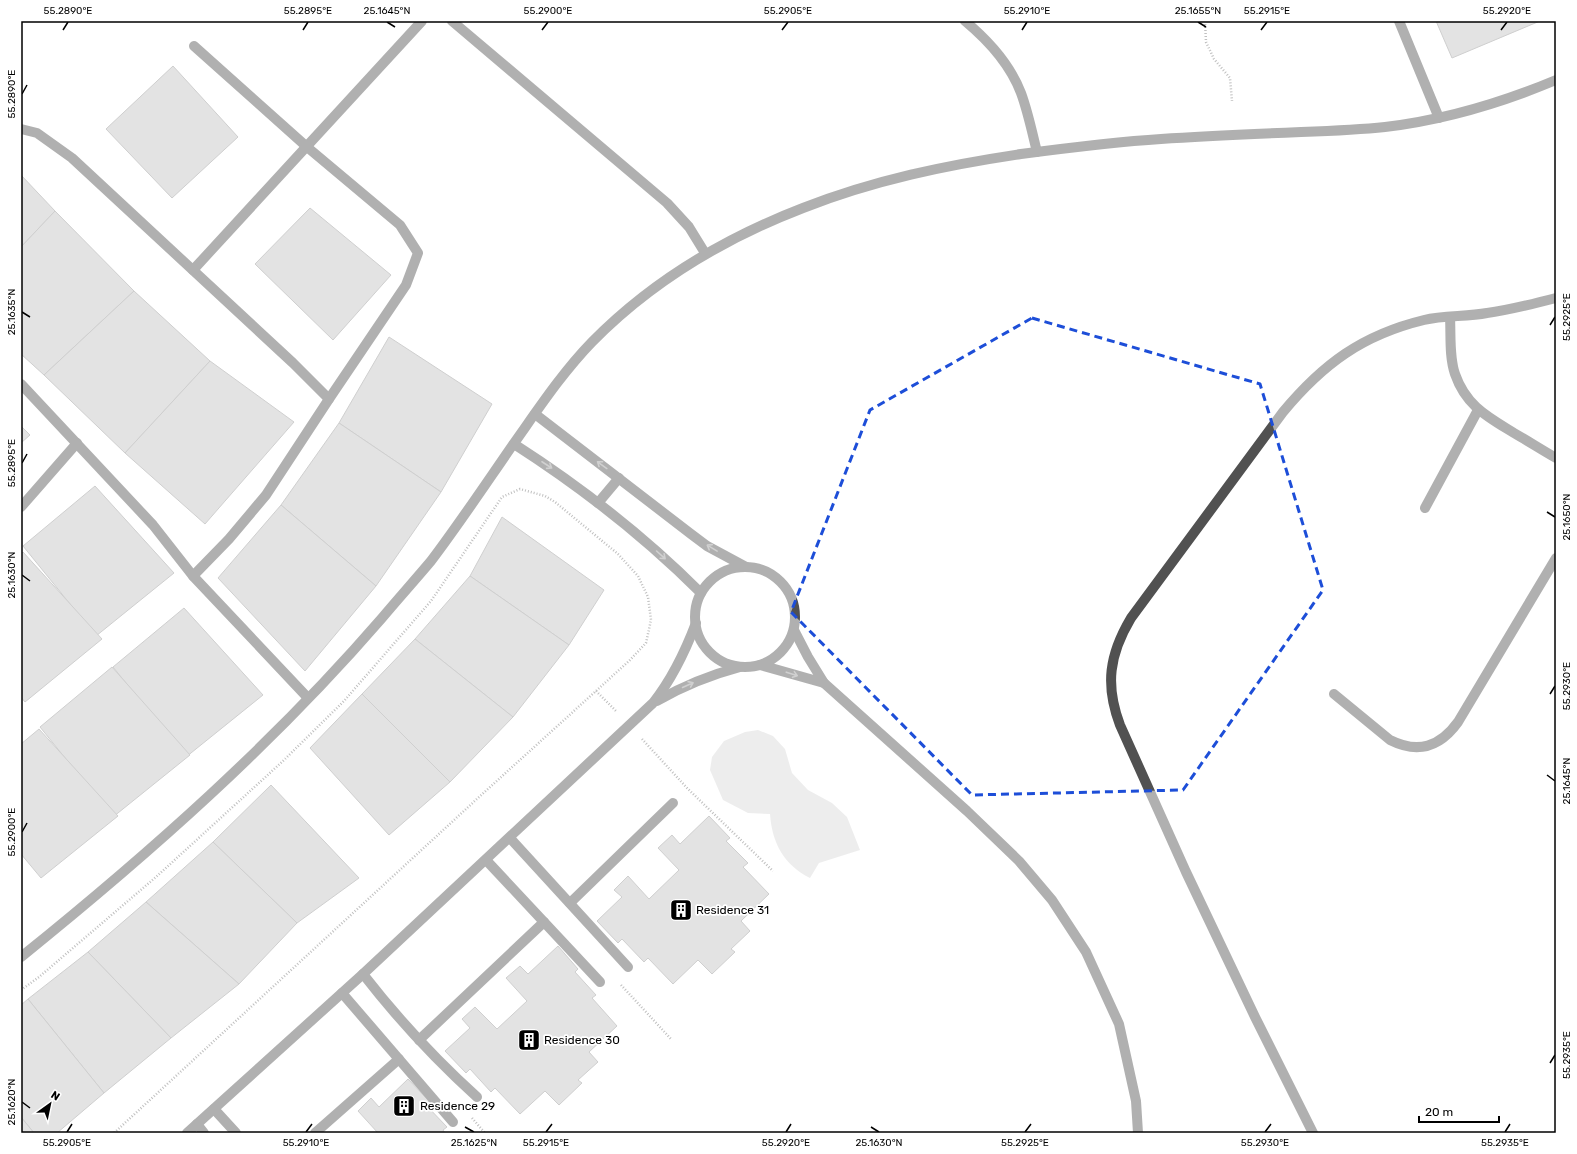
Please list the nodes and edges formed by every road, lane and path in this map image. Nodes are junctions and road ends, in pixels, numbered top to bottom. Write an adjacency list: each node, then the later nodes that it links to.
1 (422, 21): 11 (street)
2 (452, 21): 13 (street)
3 (965, 21): 12 (street)
4 (1205, 21): 8 (path)
5 (1399, 21): 9 (street)
6 (194, 46): 11 (street)
7 (1556, 80): 9 (street)
8 (1232, 101)
9 (1439, 118): 12 (street)
10 (21, 129): 14 (street)
11 (307, 147): 14 (street); 18 (street)
12 (1037, 152): 13 (street)
13 (705, 253): 20 (street)
14 (193, 270): 18 (street)
15 (1556, 298): 16 (street)
16 (1450, 317): 19 (street); 67 (street)
17 (21, 384): 21 (street)
18 (329, 399): 31 (street)
19 (1478, 410): 23 (street); 28 (street)
20 (535, 414): 22 (street); 24 (street, one-way to 20)
21 (77, 443): 27 (street); 31 (street)
22 (514, 444): 26 (street, one-way to 26); 40 (street)
23 (1556, 458)
24 (619, 478): 26 (street); 30 (street, one-way to 24)
25 (555, 502): 38 (path)
26 (598, 503): 32 (street, one-way to 32)
27 (21, 507)
28 (1425, 508)
29 (1556, 558): 39 (street)
30 (746, 567): 32 (street); 34 (street)
31 (193, 576): 40 (street)
32 (701, 593): 33 (street)
33 (696, 624): 36 (street); 41 (street)
34 (794, 630): 35 (street); 37 (street)
35 (760, 665): 36 (street); 37 (street, one-way to 37)
36 (742, 667): 41 (street, one-way to 36)
37 (824, 683): 66 (street)
38 (596, 691): 42 (path); 61 (path)
39 (1334, 694)
40 (308, 698): 50 (street)
41 (654, 703): 45 (street)
42 (617, 712)
43 (640, 737): 47 (path)
44 (673, 803): 48 (street)
45 (510, 838): 46 (street); 48 (street)
46 (486, 860): 49 (street); 52 (street)
47 (773, 871)
48 (570, 903): 51 (street)
49 (544, 922): 53 (street); 55 (street)
50 (22, 954)
51 (628, 967)
52 (363, 974): 54 (street); 55 (street)
53 (600, 982)
54 (342, 993): 56 (street); 58 (street)
55 (419, 1040): 57 (street)
56 (399, 1059): 59 (street); 65 (street)
57 (477, 1097)
58 (214, 1109): 60 (street); 64 (street)
59 (453, 1122)
60 (197, 1124): 62 (street); 63 (street)
61 (114, 1133)
62 (187, 1133)
63 (204, 1133)
64 (236, 1133)
65 (315, 1133)
66 (1138, 1133)
67 (1313, 1133)

